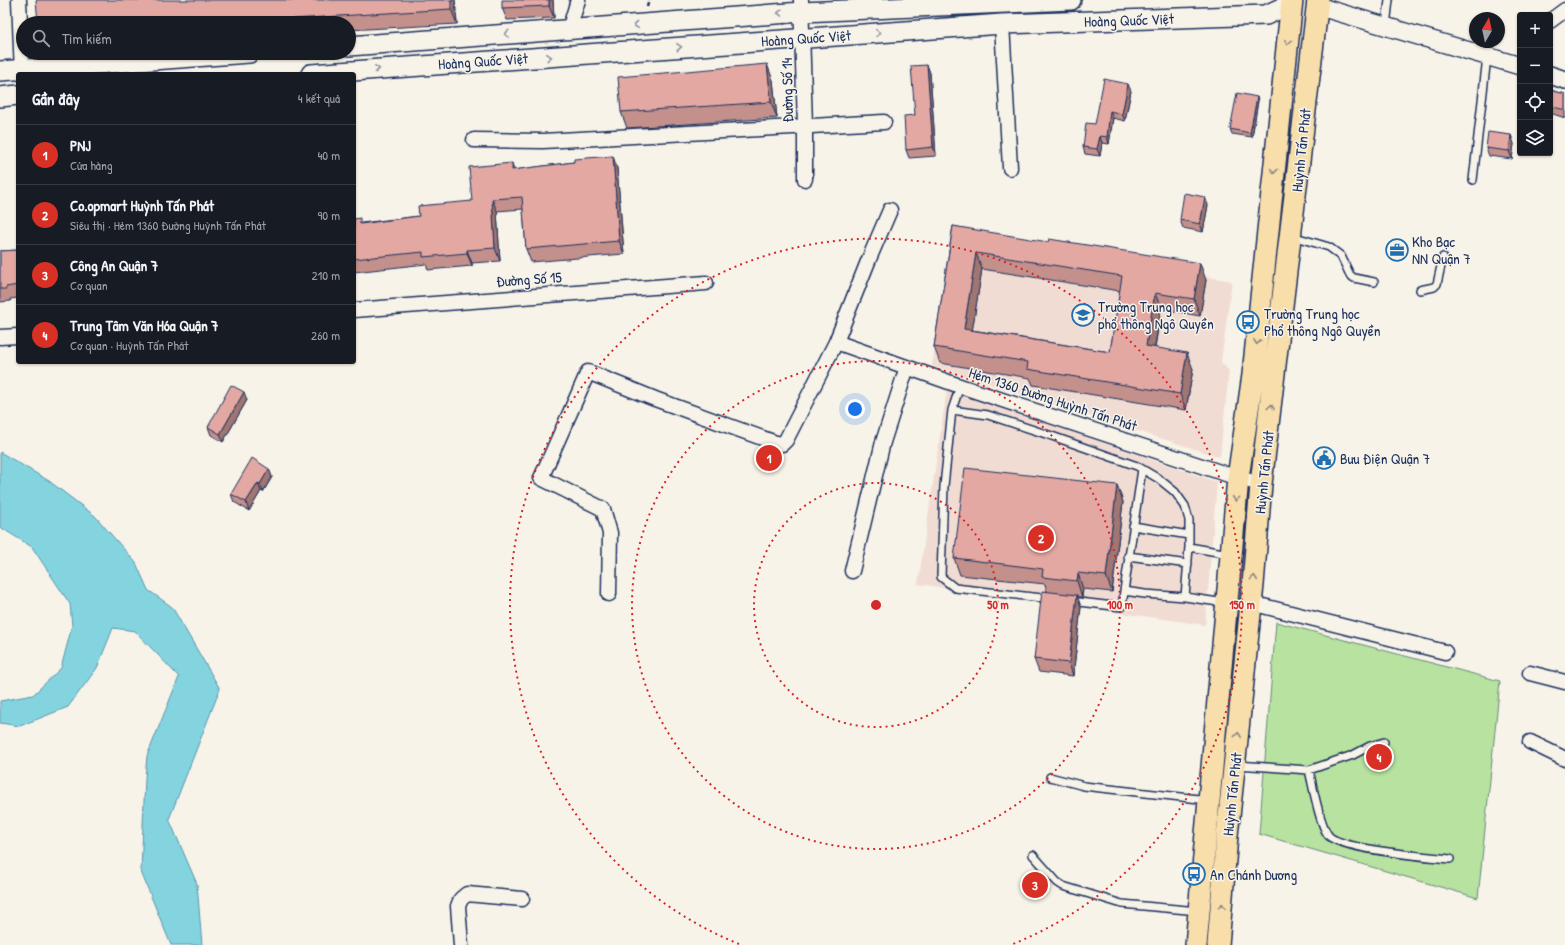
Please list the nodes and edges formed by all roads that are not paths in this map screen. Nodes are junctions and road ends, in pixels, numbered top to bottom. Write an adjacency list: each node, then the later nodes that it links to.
1 (18, 0): 9 (street)
2 (578, 0): 13 (street)
3 (1071, 0): 7 (main road, Hoàng Quốc Việt)
4 (1389, 0): 12 (lane)
5 (1290, 1): 6 (main road); 11 (main road, Hoàng Quốc Việt); 47 (main road, Huỳnh Tấn Phát, one-way to 47)
6 (1318, 3): 12 (street); 34 (main road, Huỳnh Tấn Phát)
7 (802, 6): 13 (main road, Hoàng Quốc Việt, one-way to 13); 14 (street, Đường Số 14)
8 (1565, 10): 10 (street)
9 (19, 16)
10 (1553, 19)
11 (1002, 24): 14 (main road, Hoàng Quốc Việt, one-way to 11); 30 (street)
12 (1386, 26): 16 (street)
13 (570, 30): 15 (main road, Hoàng Quốc Việt, one-way to 15)
14 (803, 38): 22 (main road, Hoàng Quốc Việt, one-way to 14); 28 (street, Đường Số 14)
15 (356, 45)
16 (1487, 56): 19 (street); 32 (lane)
17 (21, 60): 21 (street)
18 (165, 60): 21 (main road)
19 (1517, 65)
20 (0, 71): 21 (main road)
21 (22, 72)
22 (337, 72)
23 (1553, 76): 24 (street)
24 (1565, 80)
25 (16, 95): 26 (main road)
26 (0, 97)
27 (884, 122): 28 (street)
28 (805, 126): 29 (street); 31 (street, Đường Số 14)
29 (474, 140)
30 (1010, 168)
31 (805, 179)
32 (1473, 180)
33 (890, 210): 42 (street)
34 (1291, 236): 36 (lane); 48 (main road, Huỳnh Tấn Phát, one-way to 34)
35 (1442, 257): 38 (lane)
36 (1374, 282)
37 (706, 283): 39 (street, Đường Số 15)
38 (1420, 290)
39 (356, 310)
40 (16, 336): 41 (street)
41 (0, 337)
42 (836, 342): 43 (street, Hẻm 1360 Đường Huỳnh Tấn Phát); 57 (street)
43 (907, 367): 44 (street, Hẻm 1360 Đường Huỳnh Tấn Phát); 55 (street)
44 (960, 386): 45 (lane); 47 (street, Hẻm 1360 Đường Huỳnh Tấn Phát)
45 (952, 410): 46 (lane); 56 (lane)
46 (1142, 468): 49 (lane); 50 (lane)
47 (1238, 478): 48 (street, Hẻm 1360 Đường Huỳnh Tấn Phát); 52 (main road, Huỳnh Tấn Phát, one-way to 52)
48 (1261, 484): 60 (main road, Huỳnh Tấn Phát, one-way to 48)
49 (1133, 526): 50 (lane); 53 (lane)
50 (1189, 535): 51 (lane)
51 (1189, 547): 52 (lane); 54 (lane)
52 (1232, 554): 59 (main road, Huỳnh Tấn Phát)
53 (1128, 556): 54 (lane); 56 (lane)
54 (1188, 564): 58 (lane)
55 (852, 571)
56 (1124, 591): 58 (lane)
57 (609, 594)
58 (1185, 597): 59 (lane)
59 (1227, 603): 70 (main road, Huỳnh Tấn Phát)
60 (1251, 603): 61 (street); 67 (main road, Huỳnh Tấn Phát, one-way to 60)
61 (1445, 652)
62 (1530, 673): 63 (street)
63 (1565, 682)
64 (1384, 742): 68 (lane)
65 (1530, 742): 66 (street)
66 (1565, 759)
67 (1235, 764): 68 (lane); 77 (main road, Huỳnh Tấn Phát, one-way to 67)
68 (1309, 770): 72 (lane)
69 (1050, 777): 70 (lane)
70 (1208, 800): 74 (main road, Huỳnh Tấn Phát)
71 (1033, 854): 74 (lane)
72 (1450, 859)
73 (522, 899): 75 (street)
74 (1199, 911): 76 (main road, Huỳnh Tấn Phát)
75 (461, 945)
76 (1196, 945)
77 (1218, 945)

